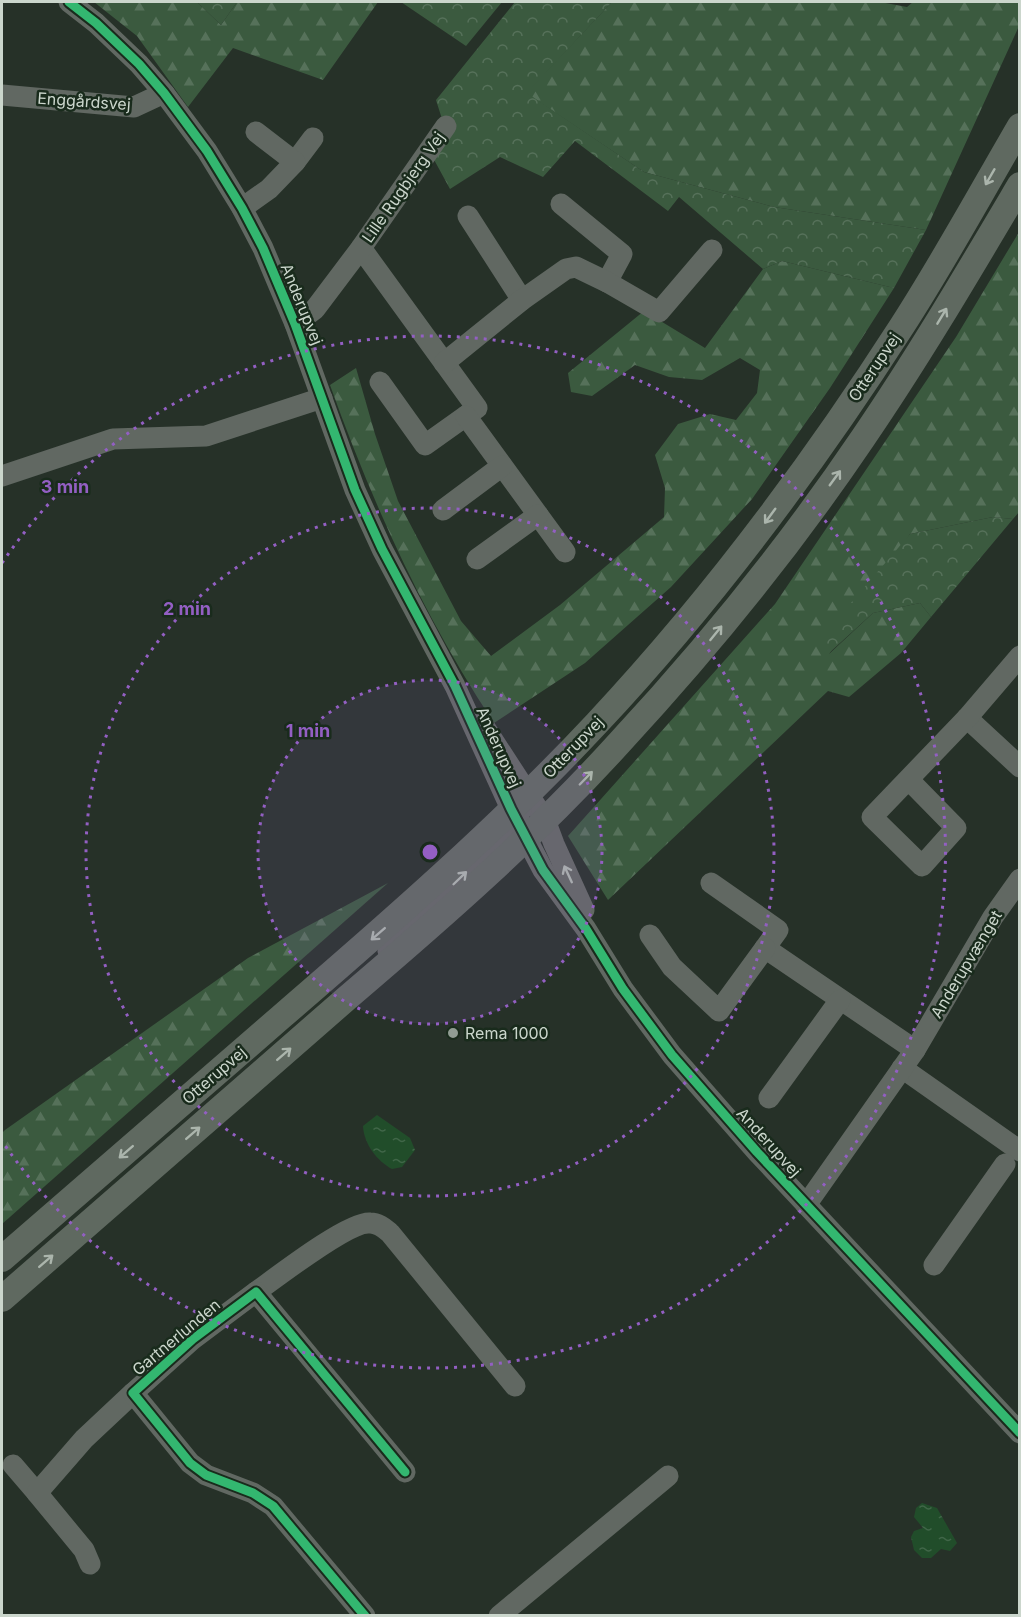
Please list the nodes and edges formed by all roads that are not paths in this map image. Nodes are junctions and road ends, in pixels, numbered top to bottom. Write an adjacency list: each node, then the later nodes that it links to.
1 (69, 2): 2 (street, Anderupvej)
2 (164, 93): 3 (street, Enggårdsvej); 11 (street, Anderupvej)
3 (2, 95)
4 (446, 126): 13 (street, Lille Rugbjerg Vej)
5 (1020, 126): 32 (main road, Otterupvej, one-way to 32)
6 (256, 132): 8 (street)
7 (313, 138): 8 (street)
8 (295, 162): 11 (street)
9 (1020, 185): 32 (main road, Otterupvej, one-way to 9)
10 (561, 204): 15 (street)
11 (242, 208): 17 (street, Anderupvej)
12 (468, 216): 16 (street)
13 (361, 248): 17 (street, Lille Rugbjerg Vej); 18 (street, Lille Rugbjerg Vej)
14 (712, 250): 15 (street)
15 (607, 282): 16 (street)
16 (522, 300): 18 (street)
17 (295, 324): 20 (street, Anderupvej)
18 (444, 363): 21 (street, Lille Rugbjerg Vej)
19 (380, 382): 21 (street)
20 (322, 398): 23 (street); 32 (street, Anderupvej)
21 (466, 416): 22 (street)
22 (502, 466): 24 (street); 25 (street)
23 (2, 476)
24 (442, 510)
25 (538, 515): 26 (street); 27 (street)
26 (565, 552)
27 (477, 560)
28 (1020, 656): 29 (street)
29 (967, 718): 30 (street); 31 (street)
30 (1020, 767)
31 (909, 780)
32 (527, 815): 42 (street, Anderupvej); 43 (main road, Otterupvej, one-way to 43); 46 (main road, Otterupvej, one-way to 32)
33 (1020, 879): 38 (street, Anderupvænget)
34 (711, 883): 36 (street)
35 (650, 935): 36 (street)
36 (765, 948): 37 (street)
37 (840, 1000): 38 (street); 40 (street)
38 (915, 1050): 39 (street, Anderupvænget)
39 (902, 1068): 41 (street); 42 (street, Anderupvænget)
40 (770, 1098)
41 (1014, 1159): 44 (street)
42 (806, 1205): 49 (street, Anderupvej)
43 (2, 1260)
44 (934, 1265)
45 (256, 1292): 47 (street, Gartnerlunden); 48 (street, Gartnerlunden); 51 (street)
46 (2, 1299)
47 (515, 1386)
48 (133, 1393): 53 (street, Gartnerlunden); 55 (street, Gartnerlunden)
49 (1020, 1433)
50 (13, 1465): 53 (street)
51 (405, 1473)
52 (668, 1476): 56 (street)
53 (37, 1493): 54 (street)
54 (90, 1564)
55 (365, 1616)
56 (499, 1616)

